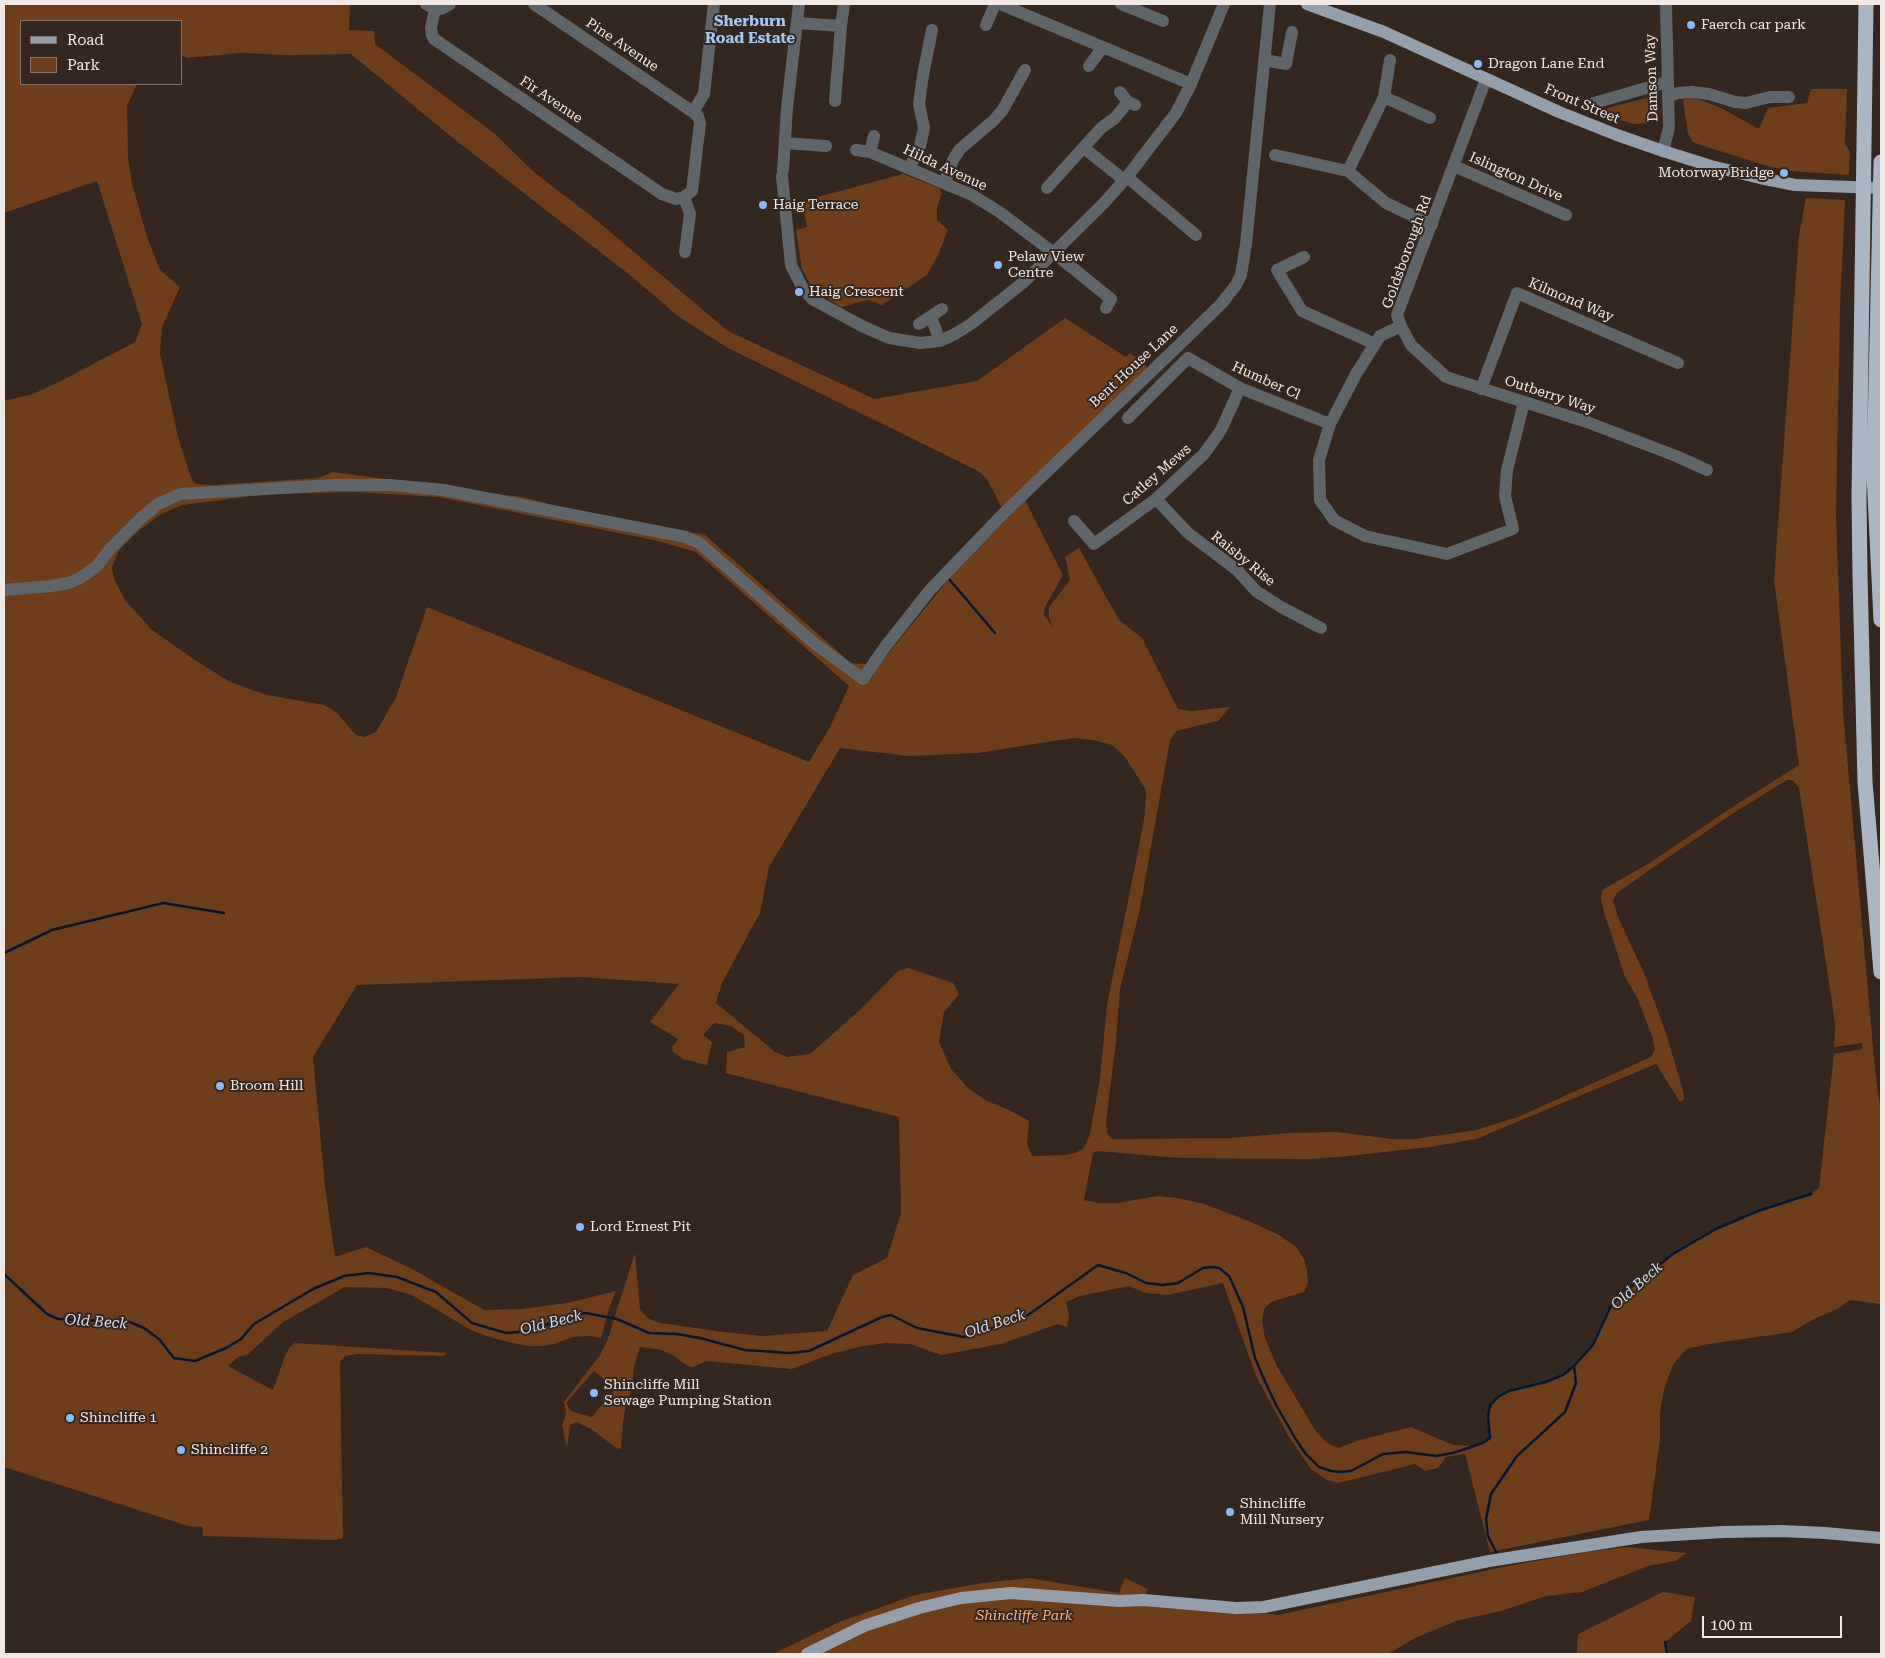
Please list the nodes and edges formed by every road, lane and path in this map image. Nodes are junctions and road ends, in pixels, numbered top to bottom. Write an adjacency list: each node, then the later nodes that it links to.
1 (450, 4): 13 (street)
2 (534, 4): 35 (street, Pine Avenue)
3 (714, 4): 35 (street)
4 (799, 4): 16 (street)
5 (844, 4): 18 (street)
6 (994, 4): 17 (street)
7 (1000, 4): 21 (street)
8 (1121, 4): 15 (street)
9 (1270, 4): 22 (street, Bent House Lane)
10 (1307, 4): 26 (main road, Front Street)
11 (1666, 4): 27 (street, Damson Way)
12 (1866, 4): 79 (highway)
13 (430, 6): 53 (street, Fir Avenue)
14 (1222, 9): 28 (street)
15 (1163, 21)
16 (797, 22): 18 (street); 38 (street)
17 (986, 25)
18 (841, 26): 33 (street)
19 (932, 30): 47 (street)
20 (1292, 32): 22 (street)
21 (1103, 47): 24 (street); 28 (street)
22 (1264, 60): 76 (street, Bent House Lane)
23 (1390, 60): 30 (street)
24 (1089, 66)
25 (1025, 70): 50 (street)
26 (1486, 78): 42 (main road, Front Street); 46 (street, Goldsborough Rd)
27 (1667, 82): 29 (street, Damson Way); 34 (street)
28 (1191, 84): 49 (street)
29 (1668, 96): 31 (street); 42 (street, Damson Way)
30 (1384, 97): 36 (street); 48 (street)
31 (1789, 97)
32 (1128, 100): 40 (street)
33 (835, 101)
34 (1594, 103)
35 (693, 112): 53 (street)
36 (1430, 118)
37 (874, 136): 43 (street)
38 (785, 143): 39 (street); 65 (street)
39 (826, 146)
40 (1084, 148): 49 (street); 51 (street)
41 (856, 150): 43 (street, Hilda Avenue)
42 (1664, 151): 52 (main road, Front Street)
43 (870, 152): 47 (street, Hilda Avenue)
44 (1275, 155): 48 (street)
45 (1881, 162): 77 (highway)
46 (1454, 166): 54 (street, Islington Drive); 55 (street, Goldsborough Rd)
47 (910, 167): 50 (street, Hilda Avenue)
48 (1348, 171): 55 (street)
49 (1125, 178): 56 (street); 58 (street)
50 (944, 182): 58 (street, Hilda Avenue)
51 (1047, 188)
52 (1881, 188)
53 (684, 197): 57 (street)
54 (1566, 215)
55 (1432, 225): 64 (street, Goldsborough Rd)
56 (1196, 235)
57 (685, 252)
58 (1054, 253): 60 (street, Hilda Avenue); 65 (street)
59 (1304, 257): 66 (street)
60 (1113, 302)
61 (942, 309): 62 (street)
62 (931, 316): 63 (street); 65 (street)
63 (919, 324)
64 (1401, 326): 66 (street, Goldsborough Rd); 69 (street, Outberry Way)
65 (935, 342)
66 (1375, 344): 72 (street, Goldsborough Rd)
67 (1678, 363): 69 (street, Kilmond Way)
68 (1240, 388): 71 (street, Humber Cl); 72 (street, Humber Cl); 74 (street, Catley Mews)
69 (1481, 388): 70 (street, Outberry Way)
70 (1524, 402): 72 (street, Goldsborough Rd); 73 (street, Outberry Way)
71 (1128, 418)
72 (1330, 424)
73 (1707, 470)
74 (1156, 499): 75 (street, Catley Mews); 78 (street, Raisby Rise)
75 (1074, 521)
76 (4, 590)
77 (1881, 620)
78 (1321, 628)
79 (1881, 972)
80 (1881, 1538): 81 (main road)
81 (807, 1654)

